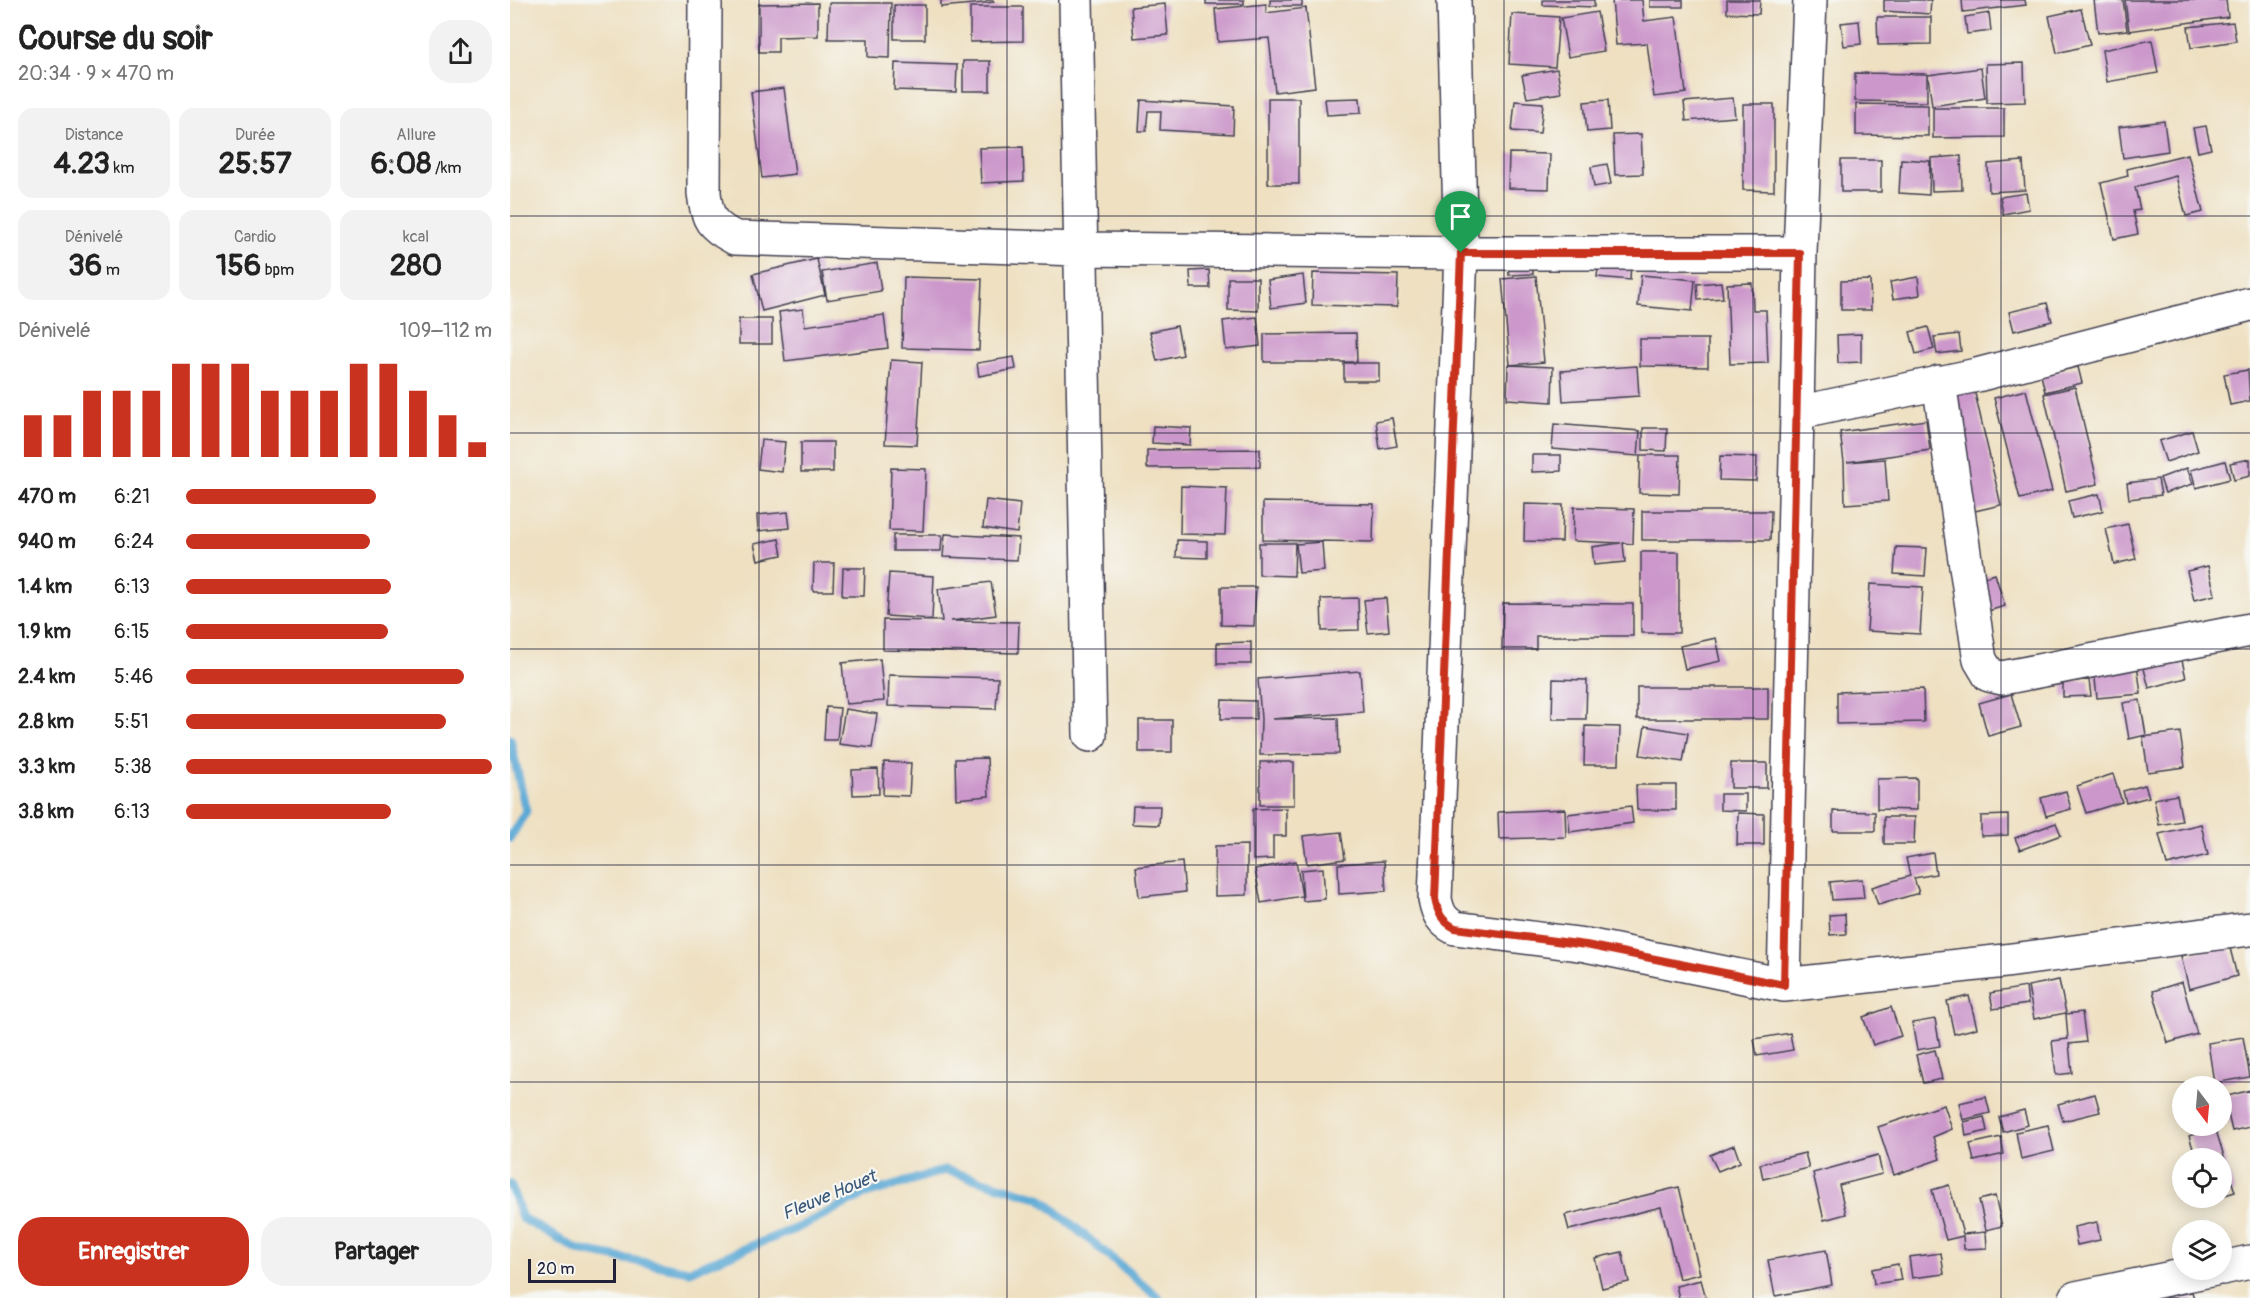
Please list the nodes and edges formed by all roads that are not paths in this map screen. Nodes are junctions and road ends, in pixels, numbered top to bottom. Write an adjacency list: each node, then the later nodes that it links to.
1 (705, 0): 5 (street)
2 (1076, 0): 5 (street)
3 (1454, 0): 6 (street)
4 (1810, 0): 7 (street)
5 (1079, 249): 6 (street); 12 (street)
6 (1461, 253): 7 (street); 14 (street)
7 (1800, 253): 10 (street)
8 (2250, 303): 9 (street)
9 (1939, 382): 10 (street); 11 (street)
10 (1797, 413): 14 (street)
11 (2250, 630)
12 (1090, 735)
13 (2250, 929): 14 (street)
14 (1784, 985)
15 (2250, 1262): 16 (street)
16 (2232, 1266)
17 (2172, 1278): 18 (street)
18 (2076, 1298)

